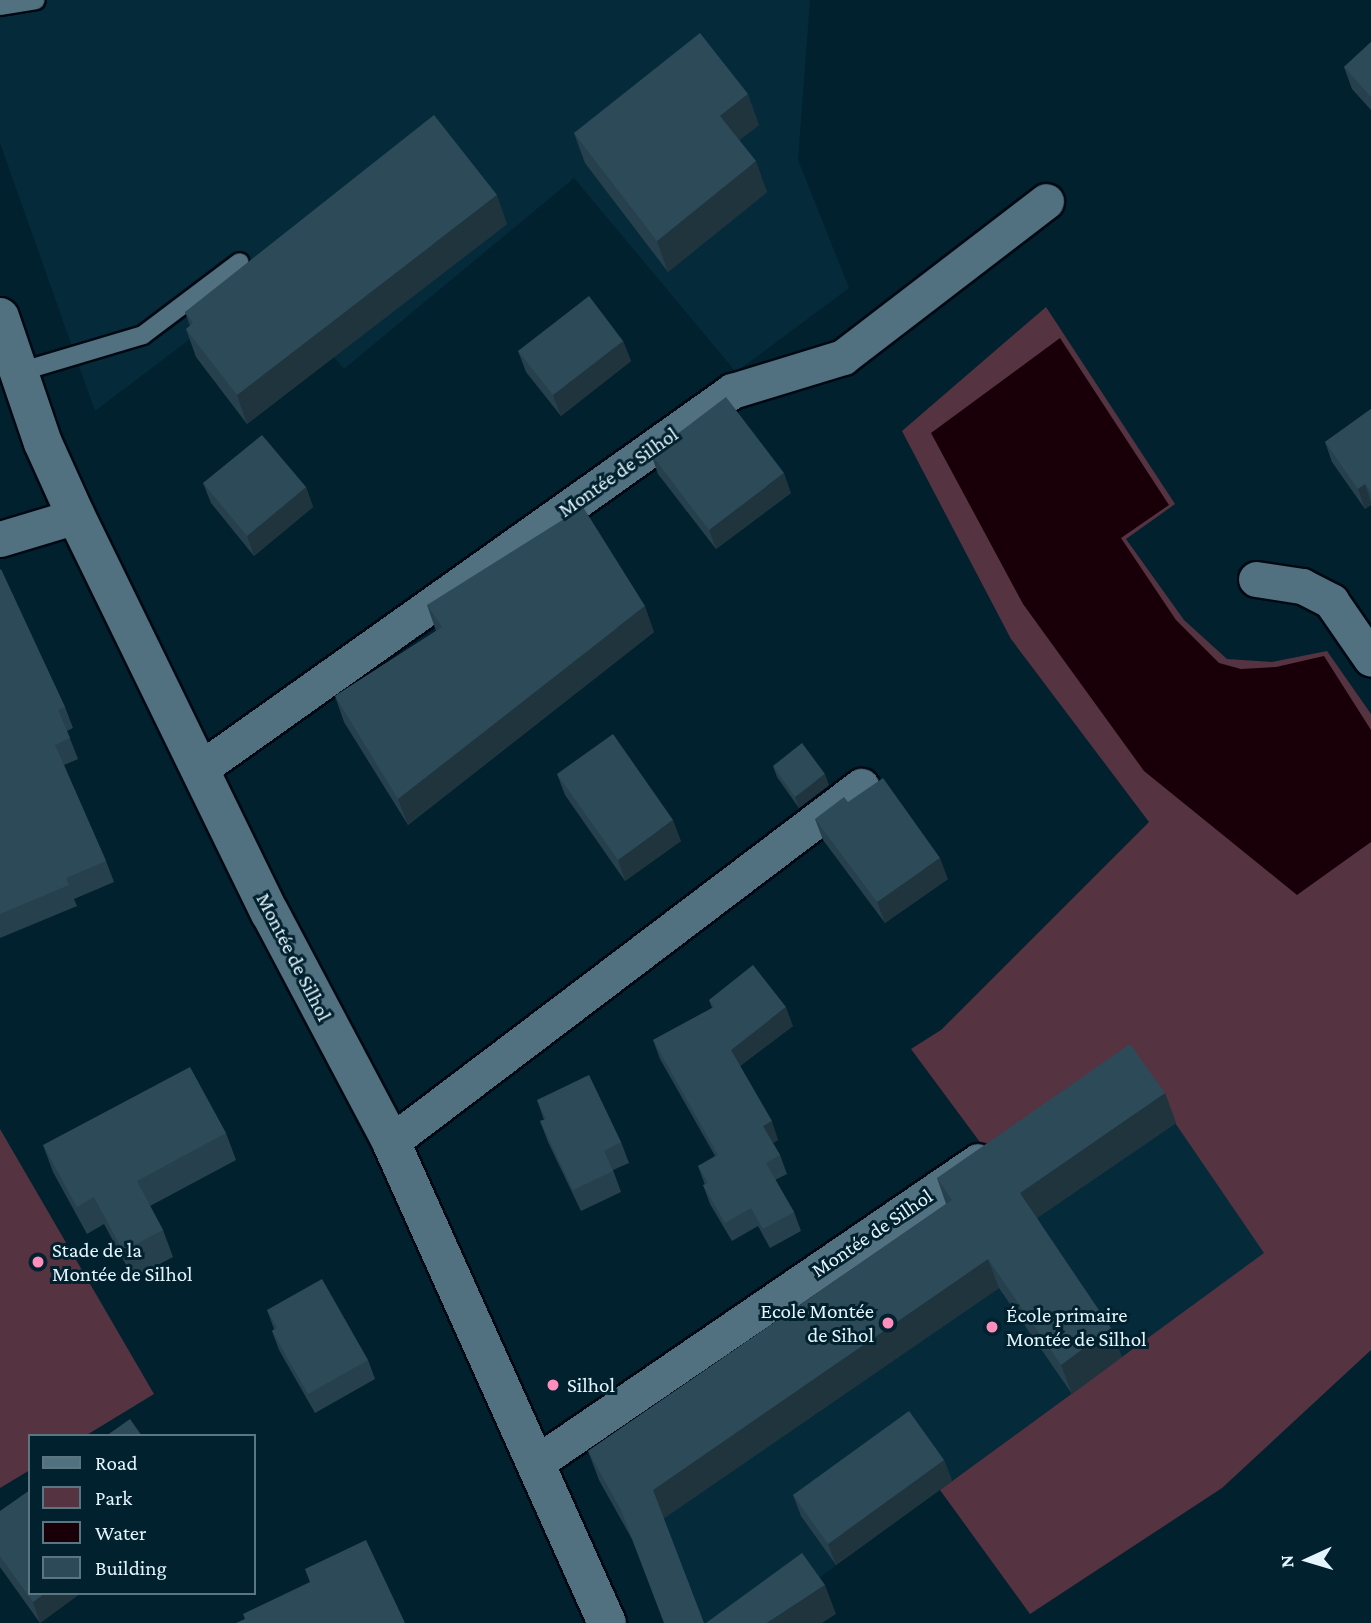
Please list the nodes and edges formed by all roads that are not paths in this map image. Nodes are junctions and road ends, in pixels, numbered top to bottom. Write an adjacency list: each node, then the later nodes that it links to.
1 (36, 0): 2 (lane)
2 (0, 6)
3 (1046, 201): 11 (street, Montée de Silhol)
4 (240, 262): 6 (lane)
5 (0, 317): 6 (main road, Montée de Silhol)
6 (19, 372): 7 (main road, Montée de Silhol)
7 (76, 516): 8 (street); 11 (main road, Montée de Silhol)
8 (0, 539)
9 (1256, 579): 10 (street)
10 (1371, 659)
11 (200, 769): 14 (main road, Montée de Silhol)
12 (861, 786): 14 (street)
13 (1009, 1139): 15 (street, Montée de Silhol)
14 (391, 1142): 15 (main road, Montée de Silhol)
15 (536, 1463): 16 (main road, Montée de Silhol)
16 (607, 1623)

